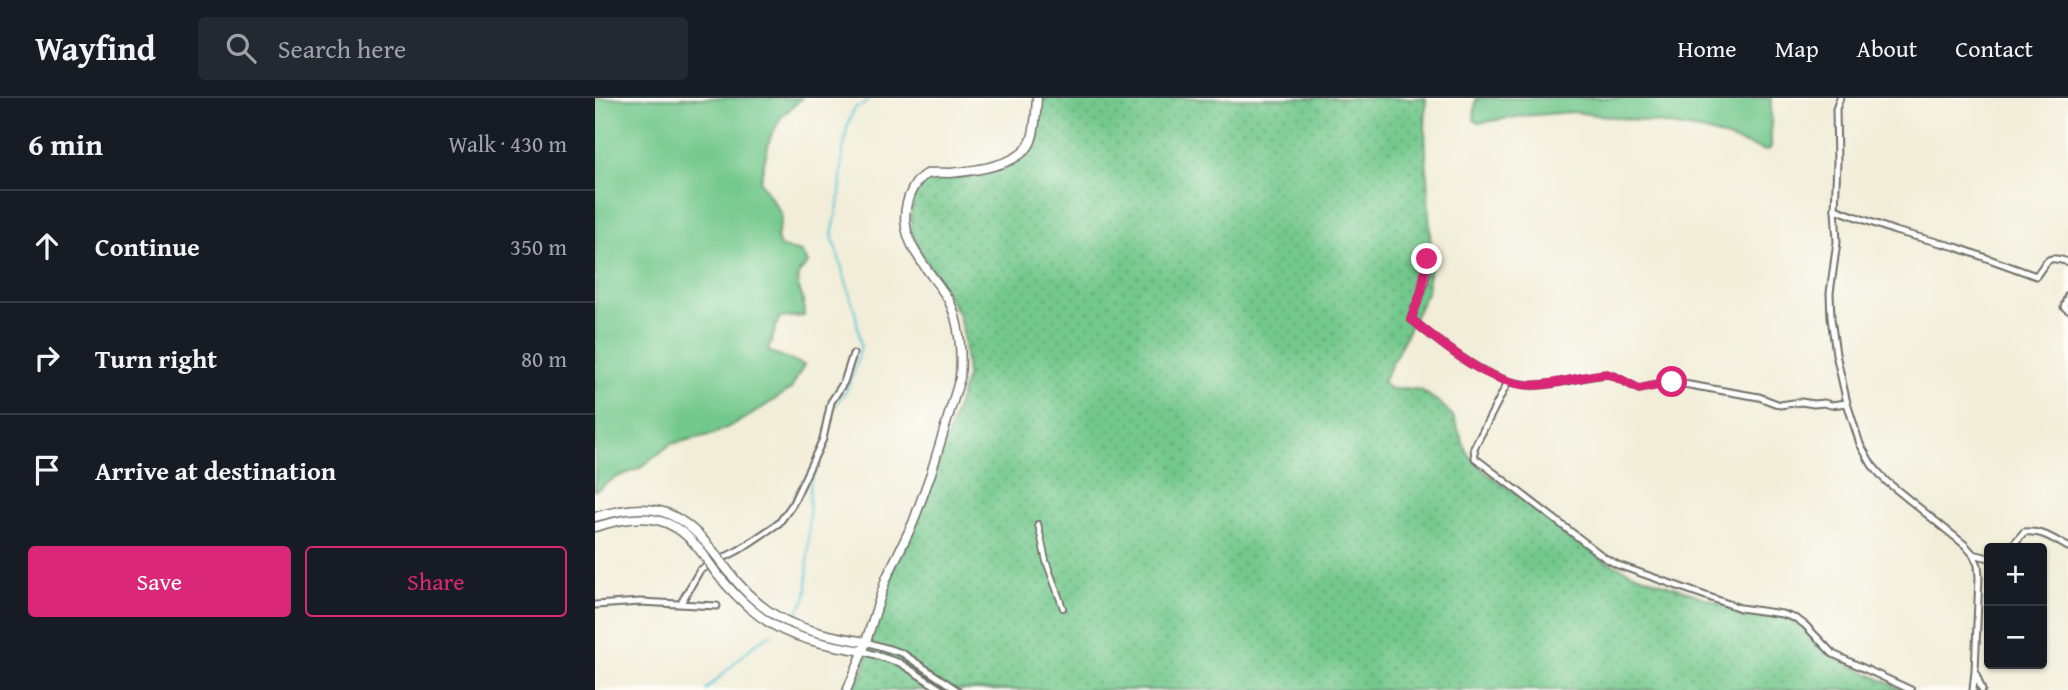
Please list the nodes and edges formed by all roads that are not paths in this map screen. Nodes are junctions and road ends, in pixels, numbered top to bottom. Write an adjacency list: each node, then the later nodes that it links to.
1 (1037, 98): 23 (main road)
2 (1840, 98): 3 (street)
3 (1835, 209): 5 (street); 10 (street)
4 (1421, 252): 9 (street)
5 (2068, 262)
6 (2068, 295): 7 (street)
7 (2068, 310)
8 (853, 354): 19 (street)
9 (1508, 382): 10 (street); 28 (street)
10 (1847, 403): 17 (street)
11 (595, 517): 16 (main road)
12 (1038, 524): 22 (street)
13 (595, 527): 16 (main road)
14 (2014, 543): 15 (street)
15 (2068, 547)
16 (707, 551): 23 (main road, bridge); 23 (main road, bridge)
17 (1973, 554): 18 (street); 24 (street)
18 (1984, 557)
19 (681, 603): 20 (street); 21 (street)
20 (595, 605)
21 (717, 606)
22 (1063, 608)
23 (864, 646): 25 (street); 26 (street); 27 (street)
24 (1975, 671): 29 (street); 30 (street)
25 (847, 690)
26 (942, 690)
27 (957, 690)
28 (1911, 690)
29 (1973, 690)
30 (1982, 690)

